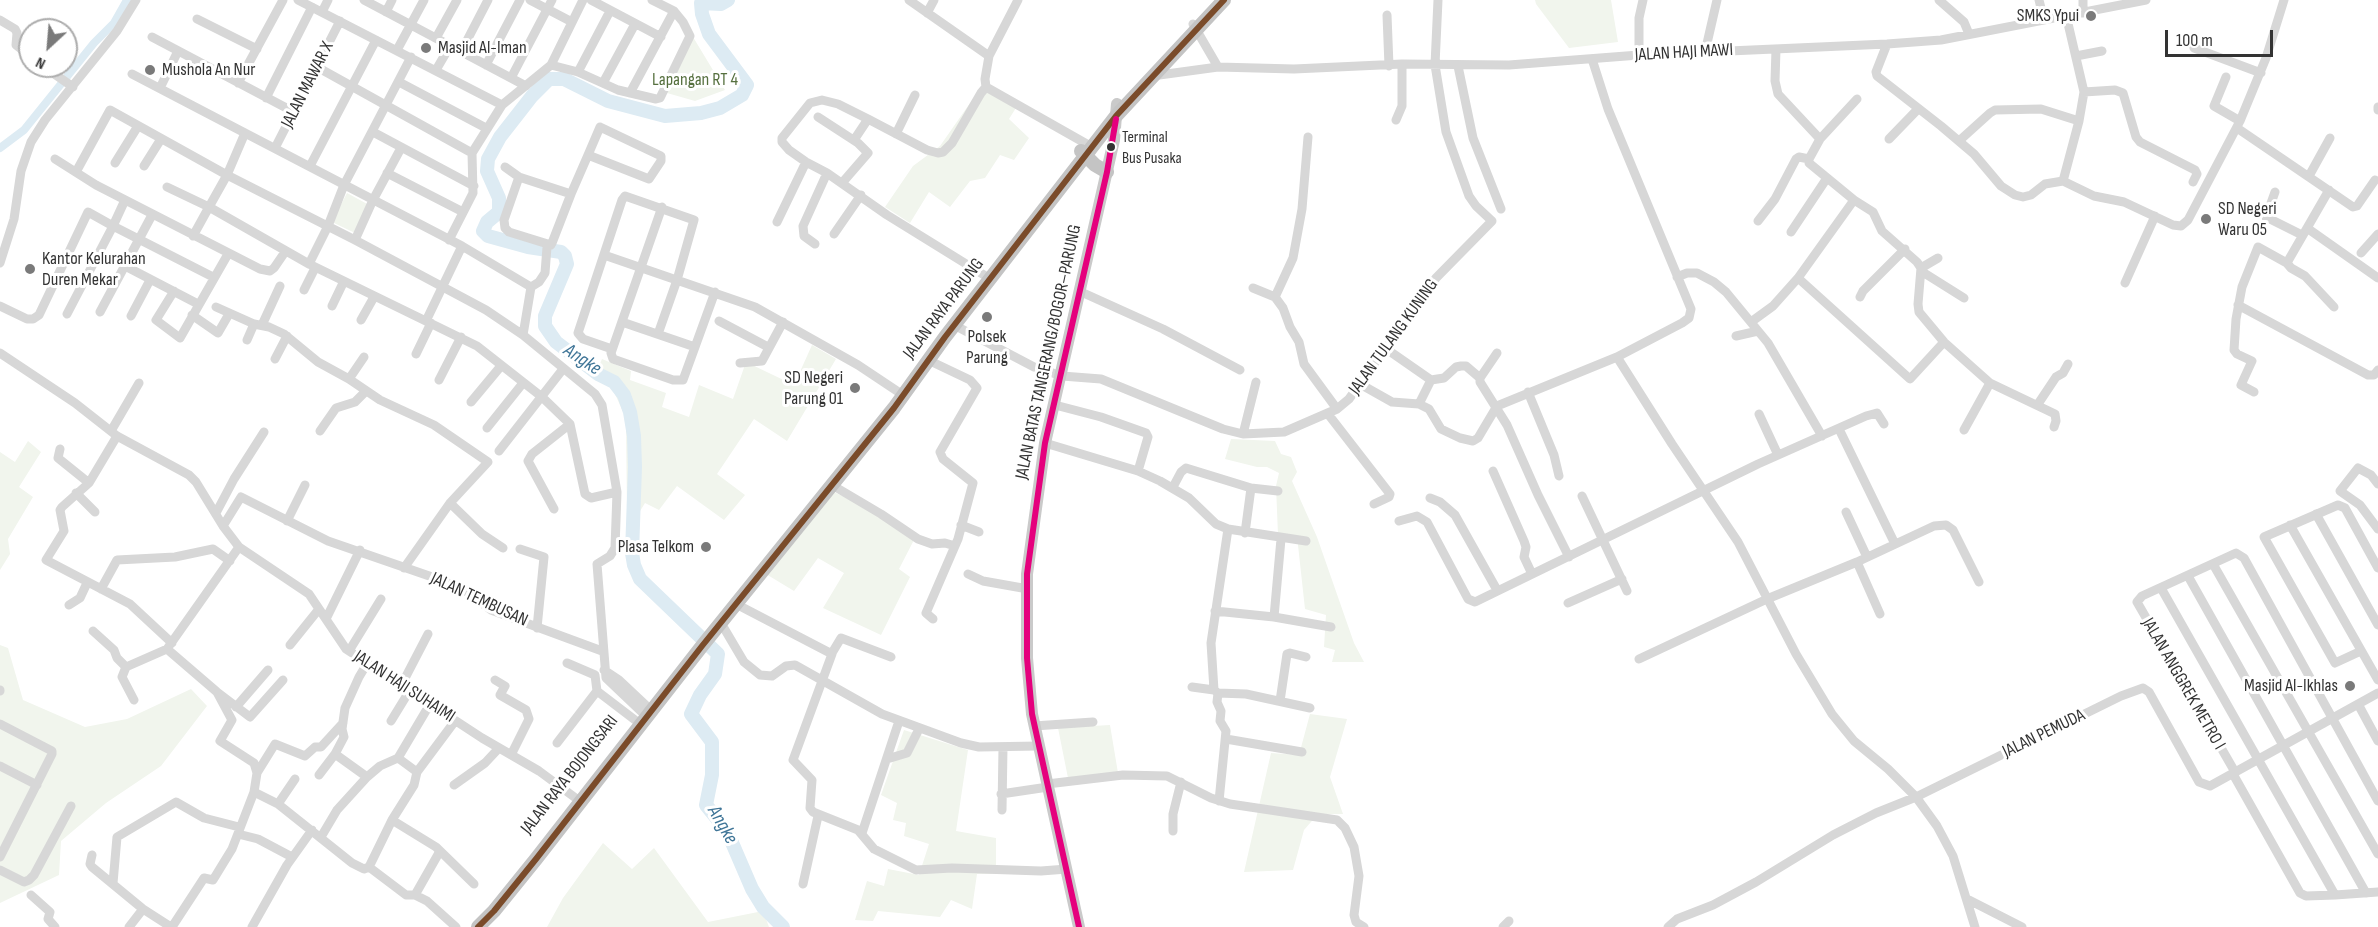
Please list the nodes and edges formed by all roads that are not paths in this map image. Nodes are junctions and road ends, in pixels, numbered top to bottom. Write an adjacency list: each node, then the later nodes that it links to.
1 (136, 0): 85 (street)
2 (283, 0): 56 (street)
3 (298, 0): 29 (street)
4 (328, 0): 33 (street)
5 (364, 0): 34 (street)
6 (392, 0): 34 (street)
7 (424, 0): 45 (street)
8 (457, 0): 50 (street)
9 (488, 0): 60 (street)
10 (520, 0): 68 (street)
11 (531, 0): 30 (street)
12 (552, 0): 30 (street)
13 (584, 0): 43 (street)
14 (591, 0): 31 (street)
15 (652, 0): 32 (street)
16 (934, 0): 36 (street)
17 (1018, 0): 64 (street)
18 (1215, 0): 46 (highway, JALAN RAYA PARUNG)
19 (1224, 0): 46 (highway, JALAN RAYA PARUNG)
20 (1438, 0): 71 (street)
21 (1643, 0): 63 (street)
22 (1717, 0): 62 (street)
23 (1939, 0): 47 (street)
24 (2039, 0): 41 (street)
25 (2084, 0): 35 (street)
26 (2146, 0): 35 (street, JALAN HAJI MAWI)
27 (2284, 0): 78 (street)
28 (914, 2): 36 (street)
29 (312, 7): 33 (street); 95 (street)
30 (547, 10): 43 (street); 83 (street)
31 (610, 10): 44 (street); 77 (street)
32 (674, 11): 48 (street); 93 (street)
33 (322, 12): 42 (street)
34 (386, 12): 45 (street)
35 (2082, 12): 38 (street, JALAN HAJI MAWI)
36 (927, 13): 64 (street)
37 (1387, 15): 72 (street)
38 (2067, 15): 41 (street, JALAN HAJI MAWI); 65 (street)
39 (196, 19): 56 (street)
40 (0, 20): 54 (street)
41 (2044, 20): 47 (street, JALAN HAJI MAWI)
42 (340, 21): 51 (street); 74 (street, JALAN MAWAR X)
43 (572, 22): 70 (street)
44 (634, 24): 48 (street); 87 (street)
45 (411, 25): 50 (street); 58 (street)
46 (1195, 27): 75 (street); 80 (highway, JALAN RAYA PARUNG); 100 (highway, JALAN RAYA PARUNG)
47 (1969, 34): 52 (street, JALAN HAJI MAWI)
48 (660, 37): 93 (street)
49 (152, 38): 59 (street)
50 (436, 38): 53 (street)
51 (376, 40): 58 (street); 88 (street)
52 (1887, 44): 57 (street, JALAN HAJI MAWI); 99 (street)
53 (450, 46): 60 (street); 76 (street)
54 (18, 47)
55 (2194, 48): 78 (street)
56 (256, 49): 86 (street)
57 (1776, 49): 62 (street, JALAN HAJI MAWI); 115 (street)
58 (397, 50): 66 (street)
59 (178, 51): 86 (street); 91 (street)
60 (461, 51): 68 (street)
61 (2102, 51): 65 (street)
62 (1705, 52): 63 (street, JALAN HAJI MAWI)
63 (1639, 55): 67 (street, JALAN HAJI MAWI)
64 (989, 56): 90 (street)
65 (2076, 56): 92 (street)
66 (411, 57): 76 (street); 84 (street)
67 (1592, 59): 73 (street, JALAN HAJI MAWI); 189 (street)
68 (486, 64): 83 (street)
69 (1402, 64): 71 (street, JALAN HAJI MAWI); 72 (street, JALAN HAJI MAWI); 104 (street)
70 (551, 65): 77 (street); 89 (street)
71 (1435, 65): 73 (street, JALAN HAJI MAWI); 237 (street, JALAN TULANG KUNING)
72 (1389, 66): 75 (street, JALAN HAJI MAWI)
73 (1458, 66): 155 (street)
74 (317, 67): 88 (street); 101 (street, JALAN MAWAR X)
75 (1218, 67): 80 (street, JALAN HAJI MAWI)
76 (436, 70): 97 (street)
77 (578, 72): 87 (street)
78 (2261, 73): 106 (street)
79 (132, 74): 91 (street)
80 (1152, 76): 100 (highway, JALAN RAYA PARUNG)
81 (2226, 77): 106 (street)
82 (60, 78): 85 (street)
83 (511, 78): 89 (street)
84 (399, 82): 98 (street); 108 (street)
85 (67, 83): 182 (street)
86 (238, 83): 95 (street)
87 (603, 83): 93 (street)
88 (352, 86): 98 (street); 129 (street)
89 (526, 86): 97 (street)
90 (986, 87): 111 (street); 121 (street)
91 (160, 88): 110 (street)
92 (2084, 92): 105 (street); 141 (street)
93 (630, 93)
94 (915, 94): 111 (street)
95 (266, 98): 101 (street)
96 (1857, 99): 115 (street)
97 (502, 105): 108 (street)
98 (387, 106): 109 (street); 122 (street)
99 (1918, 109): 116 (street); 118 (street)
100 (1117, 110): 121 (highway, JALAN RAYA PARUNG); 132 (main road, JALAN BATAS TANGERANG/BOGOR–PARUNG)
101 (294, 112): 119 (street, JALAN MAWAR X)
102 (818, 117): 117 (street)
103 (868, 119): 111 (street); 117 (street); 126 (street)
104 (1396, 120)
105 (2079, 121): 118 (street); 140 (street)
106 (2238, 124): 136 (street); 158 (street)
107 (138, 126): 114 (street); 127 (street); 131 (street)
108 (486, 128): 122 (street)
109 (373, 132): 120 (street); 143 (street)
110 (245, 134): 119 (street); 135 (street)
111 (896, 134)
112 (1308, 137): 205 (street)
113 (2330, 138): 136 (street)
114 (161, 139): 128 (street); 135 (street)
115 (1820, 139): 125 (street)
116 (1889, 139)
117 (854, 140): 142 (street)
118 (1959, 141): 140 (street)
119 (275, 148): 129 (street)
120 (401, 148): 133 (street); 144 (street)
121 (1086, 149): 132 (highway); 180 (highway, JALAN RAYA PARUNG)
122 (472, 153): 144 (street)
123 (588, 155): 123 (street); 148 (street)
124 (54, 159): 131 (street)
125 (1809, 159): 138 (street); 159 (street)
126 (806, 162): 134 (street); 160 (street)
127 (115, 163)
128 (144, 166)
129 (310, 166): 143 (street)
130 (505, 167): 137 (street)
131 (76, 172): 150 (street)
132 (1107, 172): 202 (main road, JALAN BATAS TANGERANG/BOGOR–PARUNG)
133 (387, 173): 151 (street); 156 (street)
134 (827, 173): 142 (street); 171 (street)
135 (227, 175): 153 (street); 162 (street)
136 (2309, 176): 146 (street)
137 (519, 177): 148 (street); 174 (street)
138 (1827, 178): 152 (street); 164 (street)
139 (2375, 180): 146 (street)
140 (2063, 181): 158 (street)
141 (2193, 182)
142 (842, 183): 149 (street)
143 (344, 185): 151 (street); 162 (street)
144 (474, 186): 156 (street)
145 (167, 187): 153 (street)
146 (2329, 190): 163 (street)
147 (2275, 192): 163 (street)
148 (571, 194): 174 (street)
149 (861, 195): 165 (street); 187 (street)
150 (125, 200): 157 (street); 161 (street)
151 (373, 200): 169 (street); 170 (street)
152 (1854, 200): 173 (street); 190 (street)
153 (209, 207): 167 (street); 175 (street)
154 (662, 207): 178 (street); 185 (street); 193 (street)
155 (1501, 209)
156 (463, 212): 170 (street)
157 (152, 215): 167 (street); 168 (street)
158 (2155, 216): 195 (street)
159 (1758, 221)
160 (777, 222)
161 (114, 226): 168 (street); 210 (street); 215 (street)
162 (328, 226): 169 (street); 184 (street)
163 (2304, 231): 181 (street); 191 (street)
164 (1791, 232)
165 (834, 234)
166 (2378, 234): 176 (street)
167 (192, 236): 177 (street)
168 (139, 240): 183 (street); 188 (street)
169 (355, 240): 197 (street)
170 (449, 240): 172 (street)
171 (815, 244)
172 (462, 246): 197 (street); 198 (street)
173 (1905, 249): 186 (street); 206 (street)
174 (548, 250): 198 (street)
175 (285, 252): 177 (street); 184 (street)
176 (2361, 253)
177 (228, 254): 188 (street)
178 (604, 255): 185 (street); 238 (street)
179 (1938, 258): 186 (street)
180 (999, 260): 187 (highway, JALAN RAYA PARUNG); 226 (highway, JALAN RAYA PARUNG)
181 (2286, 262): 209 (street); 213 (street)
182 (0, 263)
183 (125, 266): 192 (street); 214 (street)
184 (312, 266): 194 (street); 200 (street)
185 (639, 268): 193 (street); 222 (street)
186 (1921, 270): 207 (street); 234 (street)
187 (984, 275): 265 (highway, JALAN RAYA PARUNG)
188 (213, 277): 208 (street)
189 (1677, 277): 224 (street); 243 (street)
190 (1798, 278): 224 (street); 234 (street)
191 (2378, 278)
192 (150, 280): 201 (street); 218 (street)
193 (677, 280): 203 (street); 228 (street)
194 (344, 281): 204 (street); 211 (street)
195 (2126, 283)
196 (280, 286): 225 (street)
197 (443, 286): 221 (street); 229 (street)
198 (531, 287): 229 (street)
199 (1253, 288): 205 (street)
200 (304, 290)
201 (174, 291): 208 (street); 217 (street)
202 (1079, 291): 250 (street); 252 (main road, JALAN BATAS TANGERANG/BOGOR–PARUNG)
203 (715, 292): 223 (street); 235 (street)
204 (374, 297): 219 (street); 221 (street)
205 (1275, 297): 272 (street)
206 (1860, 297)
207 (1964, 298)
208 (198, 304): 217 (street)
209 (2238, 305): 251 (street); 264 (street)
210 (0, 306)
211 (332, 306)
212 (216, 307): 216 (street)
213 (2334, 307)
214 (100, 312)
215 (67, 314)
216 (230, 314): 217 (street); 225 (street)
217 (192, 315)
218 (131, 316)
219 (361, 320)
220 (719, 321): 236 (street)
221 (429, 322): 232 (street); 241 (street)
222 (622, 322): 228 (street); 238 (street)
223 (783, 322): 236 (street); 265 (street)
224 (1751, 322): 227 (street)
225 (258, 325): 230 (street); 233 (street)
226 (954, 325): 245 (highway, JALAN RAYA PARUNG); 252 (street, JALAN TULANG KUNING)
227 (1758, 331): 231 (street); 284 (street)
228 (658, 334): 235 (street)
229 (523, 335): 249 (street)
230 (287, 336): 244 (street); 254 (street)
231 (1736, 336)
232 (461, 337): 248 (street); 255 (street)
233 (247, 340)
234 (1944, 342): 260 (street)
235 (694, 347): 238 (street)
236 (768, 347): 246 (street)
237 (1385, 348): 256 (street); 261 (street, JALAN TULANG KUNING)
238 (612, 349)
239 (0, 353): 282 (street, JALAN HAJI SUHAIMI)
240 (1497, 353): 253 (street)
241 (416, 354)
242 (364, 357): 254 (street)
243 (1617, 357): 263 (street); 300 (street)
244 (275, 359)
245 (928, 360): 265 (highway, JALAN RAYA PARUNG); 314 (street)
246 (740, 363)
247 (2068, 364): 269 (street)
248 (501, 366): 259 (street); 267 (street)
249 (563, 369): 266 (street); 301 (street)
250 (1240, 370)
251 (2378, 370)
252 (1062, 376): 270 (main road, JALAN BATAS TANGERANG/BOGOR–PARUNG); 283 (street, JALAN TULANG KUNING)
253 (1480, 378): 256 (street); 271 (street)
254 (349, 379): 262 (street)
255 (439, 380)
256 (1431, 380): 268 (street)
257 (1256, 382): 283 (street)
258 (139, 383): 282 (street)
259 (523, 383): 266 (street); 277 (street)
260 (1990, 383): 269 (street); 279 (street)
261 (1360, 384): 268 (street); 272 (street, JALAN TULANG KUNING)
262 (365, 392): 280 (street); 305 (street)
263 (1528, 392): 271 (street); 292 (street)
264 (2254, 392)
265 (899, 393): 296 (highway, JALAN RAYA PARUNG); 365 (highway, JALAN RAYA PARUNG)
266 (542, 397): 274 (street); 287 (street)
267 (471, 402)
268 (1419, 404): 271 (street)
269 (2038, 404): 276 (street)
270 (1055, 405): 285 (main road, JALAN BATAS TANGERANG/BOGOR–PARUNG); 289 (street)
271 (1497, 406): 330 (street)
272 (1332, 412): 283 (street, JALAN TULANG KUNING); 306 (street)
273 (1759, 414): 288 (street)
274 (570, 424): 301 (street); 307 (street)
275 (1884, 424): 278 (street)
276 (2054, 427)
277 (488, 428)
278 (1839, 429): 284 (street); 324 (street)
279 (1964, 430)
280 (320, 431)
281 (264, 432): 310 (street)
282 (114, 433): 293 (street); 310 (street, JALAN HAJI SUHAIMI)
283 (1243, 434)
284 (1822, 436): 288 (street)
285 (1044, 443): 289 (street); 345 (main road, JALAN BATAS TANGERANG/BOGOR–PARUNG)
286 (60, 449): 293 (street)
287 (498, 451)
288 (1778, 455): 300 (street)
289 (1138, 471): 297 (street)
290 (1492, 471): 338 (street)
291 (2375, 472): 294 (street); 317 (street)
292 (1559, 476)
293 (89, 483): 302 (street)
294 (2378, 483)
295 (305, 485): 312 (street)
296 (832, 485): 325 (street); 351 (highway, JALAN RAYA PARUNG)
297 (1173, 488): 298 (street); 318 (street)
298 (1251, 488): 299 (street); 320 (street)
299 (1278, 491)
300 (1705, 491): 323 (street); 349 (street)
301 (617, 492): 369 (street)
302 (76, 493): 308 (street); 342 (street)
303 (1582, 496): 323 (street)
304 (1430, 498): 346 (street)
305 (450, 503): 327 (street); 335 (street)
306 (1374, 504)
307 (554, 509)
308 (95, 512)
309 (1846, 512): 331 (street)
310 (216, 513): 316 (street, JALAN HAJI SUHAIMI)
311 (2316, 514): 315 (street); 336 (street); 360 (street)
312 (287, 521): 316 (street, JALAN TEMBUSAN); 329 (street, JALAN TEMBUSAN)
313 (1399, 521): 346 (street)
314 (961, 525): 319 (street); 325 (street)
315 (2290, 525): 370 (street); 370 (street)
316 (223, 526): 326 (street, JALAN HAJI SUHAIMI)
317 (2378, 529)
318 (1228, 530): 320 (street); 354 (street)
319 (980, 532)
320 (1245, 533): 321 (street)
321 (1281, 539): 322 (street); 356 (street)
322 (1306, 541)
323 (1603, 541): 330 (street); 340 (street)
324 (1896, 544): 331 (street); 341 (street)
325 (955, 546): 358 (street)
326 (239, 547): 332 (street); 353 (street, JALAN HAJI SUHAIMI)
327 (503, 548)
328 (520, 549): 362 (street)
329 (360, 550): 335 (street, JALAN TEMBUSAN); 357 (street)
330 (1569, 557): 338 (street)
331 (1867, 557): 333 (street)
332 (230, 561): 344 (street); 367 (street)
333 (1857, 562): 349 (street); 355 (street)
334 (2213, 564): 339 (street); 397 (street); 406 (street)
335 (404, 567): 362 (street, JALAN TEMBUSAN)
336 (2378, 568)
337 (968, 574): 345 (street)
338 (1532, 574): 346 (street)
339 (2188, 576): 343 (street); 411 (street)
340 (1622, 579): 347 (street); 350 (street)
341 (1978, 582)
342 (87, 583): 344 (street); 352 (street)
343 (2162, 588): 419 (street); 423 (street, JALAN ANGGREK METRO I)
344 (101, 589): 367 (street)
345 (1028, 589): 404 (main road, JALAN BATAS TANGERANG/BOGOR–PARUNG)
346 (1497, 591)
347 (1627, 591)
348 (381, 599): 368 (street)
349 (1767, 599): 374 (street); 433 (street)
350 (1568, 603)
351 (736, 604): 359 (highway, JALAN RAYA PARUNG); 371 (street)
352 (69, 606)
353 (320, 609): 357 (street, JALAN HAJI SUHAIMI); 366 (street)
354 (1215, 611): 356 (street); 387 (street)
355 (1880, 614)
356 (1274, 617): 361 (street)
357 (326, 619): 368 (street, JALAN HAJI SUHAIMI)
358 (933, 619)
359 (721, 623): 365 (highway, JALAN RAYA PARUNG); 382 (street)
360 (2378, 625)
361 (1331, 627)
362 (537, 628): 369 (street, JALAN TEMBUSAN)
363 (93, 632): 377 (street)
364 (428, 634): 383 (street)
365 (703, 639): 396 (highway, JALAN RAYA BOJONGSARI)
366 (290, 645)
367 (170, 646): 377 (street); 388 (street)
368 (349, 651): 375 (street, JALAN HAJI SUHAIMI)
369 (602, 651): 396 (street)
370 (2361, 651): 381 (street)
371 (832, 653): 372 (street); 382 (street)
372 (891, 657)
373 (1306, 657): 391 (street)
374 (1639, 659)
375 (368, 662): 383 (street, JALAN HAJI SUHAIMI); 402 (street)
376 (567, 663): 386 (street)
377 (126, 667): 390 (street)
378 (268, 670): 394 (street)
379 (283, 680): 394 (street)
380 (495, 680): 416 (street)
381 (2378, 680)
382 (821, 681): 400 (street); 440 (street)
383 (402, 684): 385 (street, JALAN HAJI SUHAIMI)
384 (1192, 687): 387 (street)
385 (410, 690): 392 (street, JALAN HAJI SUHAIMI); 398 (street)
386 (597, 691): 396 (street); 409 (street)
387 (1216, 691): 391 (street); 407 (street)
388 (217, 692): 394 (street); 422 (street)
389 (2378, 693): 393 (street, JALAN PEMUDA)
390 (134, 700)
391 (1280, 701): 395 (street)
392 (430, 704): 399 (street, JALAN HAJI SUHAIMI); 417 (street)
393 (2358, 704): 397 (street, JALAN PEMUDA); 408 (street)
394 (236, 707)
395 (1310, 708)
396 (645, 713): 434 (highway, JALAN RAYA BOJONGSARI)
397 (2332, 718): 406 (street, JALAN PEMUDA); 436 (street)
398 (391, 721)
399 (455, 721): 413 (street, JALAN HAJI SUHAIMI); 421 (street)
400 (899, 721): 405 (street); 418 (street)
401 (1093, 722): 404 (street)
402 (343, 723): 415 (street); 422 (street)
403 (0, 724): 428 (street)
404 (1034, 726): 410 (main road, JALAN BATAS TANGERANG/BOGOR–PARUNG)
405 (919, 729): 412 (street); 418 (street)
406 (2308, 732): 411 (street, JALAN PEMUDA); 448 (street)
407 (1226, 739): 414 (street); 435 (street)
408 (2378, 741)
409 (556, 743)
410 (1039, 746): 412 (street); 430 (main road, JALAN BATAS TANGERANG/BOGOR–PARUNG)
411 (2282, 746): 419 (street, JALAN PEMUDA); 459 (street)
412 (1003, 747): 432 (street)
413 (499, 748): 416 (street, JALAN HAJI SUHAIMI); 429 (street)
414 (1302, 752)
415 (335, 754): 424 (street); 425 (street)
416 (511, 755): 434 (street, JALAN HAJI SUHAIMI)
417 (398, 758): 421 (street); 425 (street)
418 (887, 759): 445 (street)
419 (2259, 759): 423 (street, JALAN PEMUDA); 462 (street)
420 (1, 768): 428 (street)
421 (417, 772): 441 (street)
422 (257, 773): 431 (street)
423 (2234, 773): 433 (street, JALAN PEMUDA); 462 (street)
424 (320, 775)
425 (367, 777): 446 (street)
426 (295, 779): 437 (street)
427 (1181, 782): 430 (street); 435 (street); 444 (street)
428 (37, 785): 450 (street)
429 (454, 785)
430 (1048, 785): 432 (street); 453 (main road, JALAN BATAS TANGERANG/BOGOR–PARUNG)
431 (254, 792): 437 (street); 442 (street)
432 (1001, 794): 439 (street)
433 (1916, 797): 463 (street); 475 (street, JALAN PEMUDA)
434 (578, 800): 471 (highway, JALAN RAYA BOJONGSARI); 472 (highway, JALAN RAYA BOJONGSARI)
435 (1219, 801): 474 (street)
436 (2378, 801)
437 (278, 804): 443 (street)
438 (71, 806): 454 (street)
439 (1002, 810)
440 (818, 816): 445 (street); 457 (street)
441 (392, 820): 447 (street); 452 (street)
442 (239, 830): 451 (street); 455 (street); 468 (street)
443 (312, 830): 446 (street); 451 (street)
444 (1173, 831)
445 (862, 833): 453 (street)
446 (321, 837): 452 (street)
447 (440, 850): 456 (street); 461 (street)
448 (2378, 854)
449 (92, 855): 455 (street)
450 (0, 857)
451 (292, 857): 469 (street)
452 (369, 867): 461 (street)
453 (1067, 869): 473 (main road, JALAN BATAS TANGERANG/BOGOR–PARUNG)
454 (0, 870)
455 (113, 883): 464 (street)
456 (474, 884)
457 (803, 884)
458 (2378, 892): 459 (street)
459 (2366, 893): 462 (street)
460 (32, 895): 466 (street)
461 (415, 895): 470 (street)
462 (2335, 895)
463 (1969, 900): 465 (street); 476 (street)
464 (143, 909): 467 (street); 468 (street)
465 (1991, 912): 476 (street); 477 (street)
466 (56, 927)
467 (129, 927)
468 (171, 927)
469 (252, 927)
470 (456, 927)
471 (470, 927)
472 (478, 927)
473 (1079, 927)
474 (1364, 927)
475 (1668, 927)
476 (1975, 927)
477 (2022, 927)

